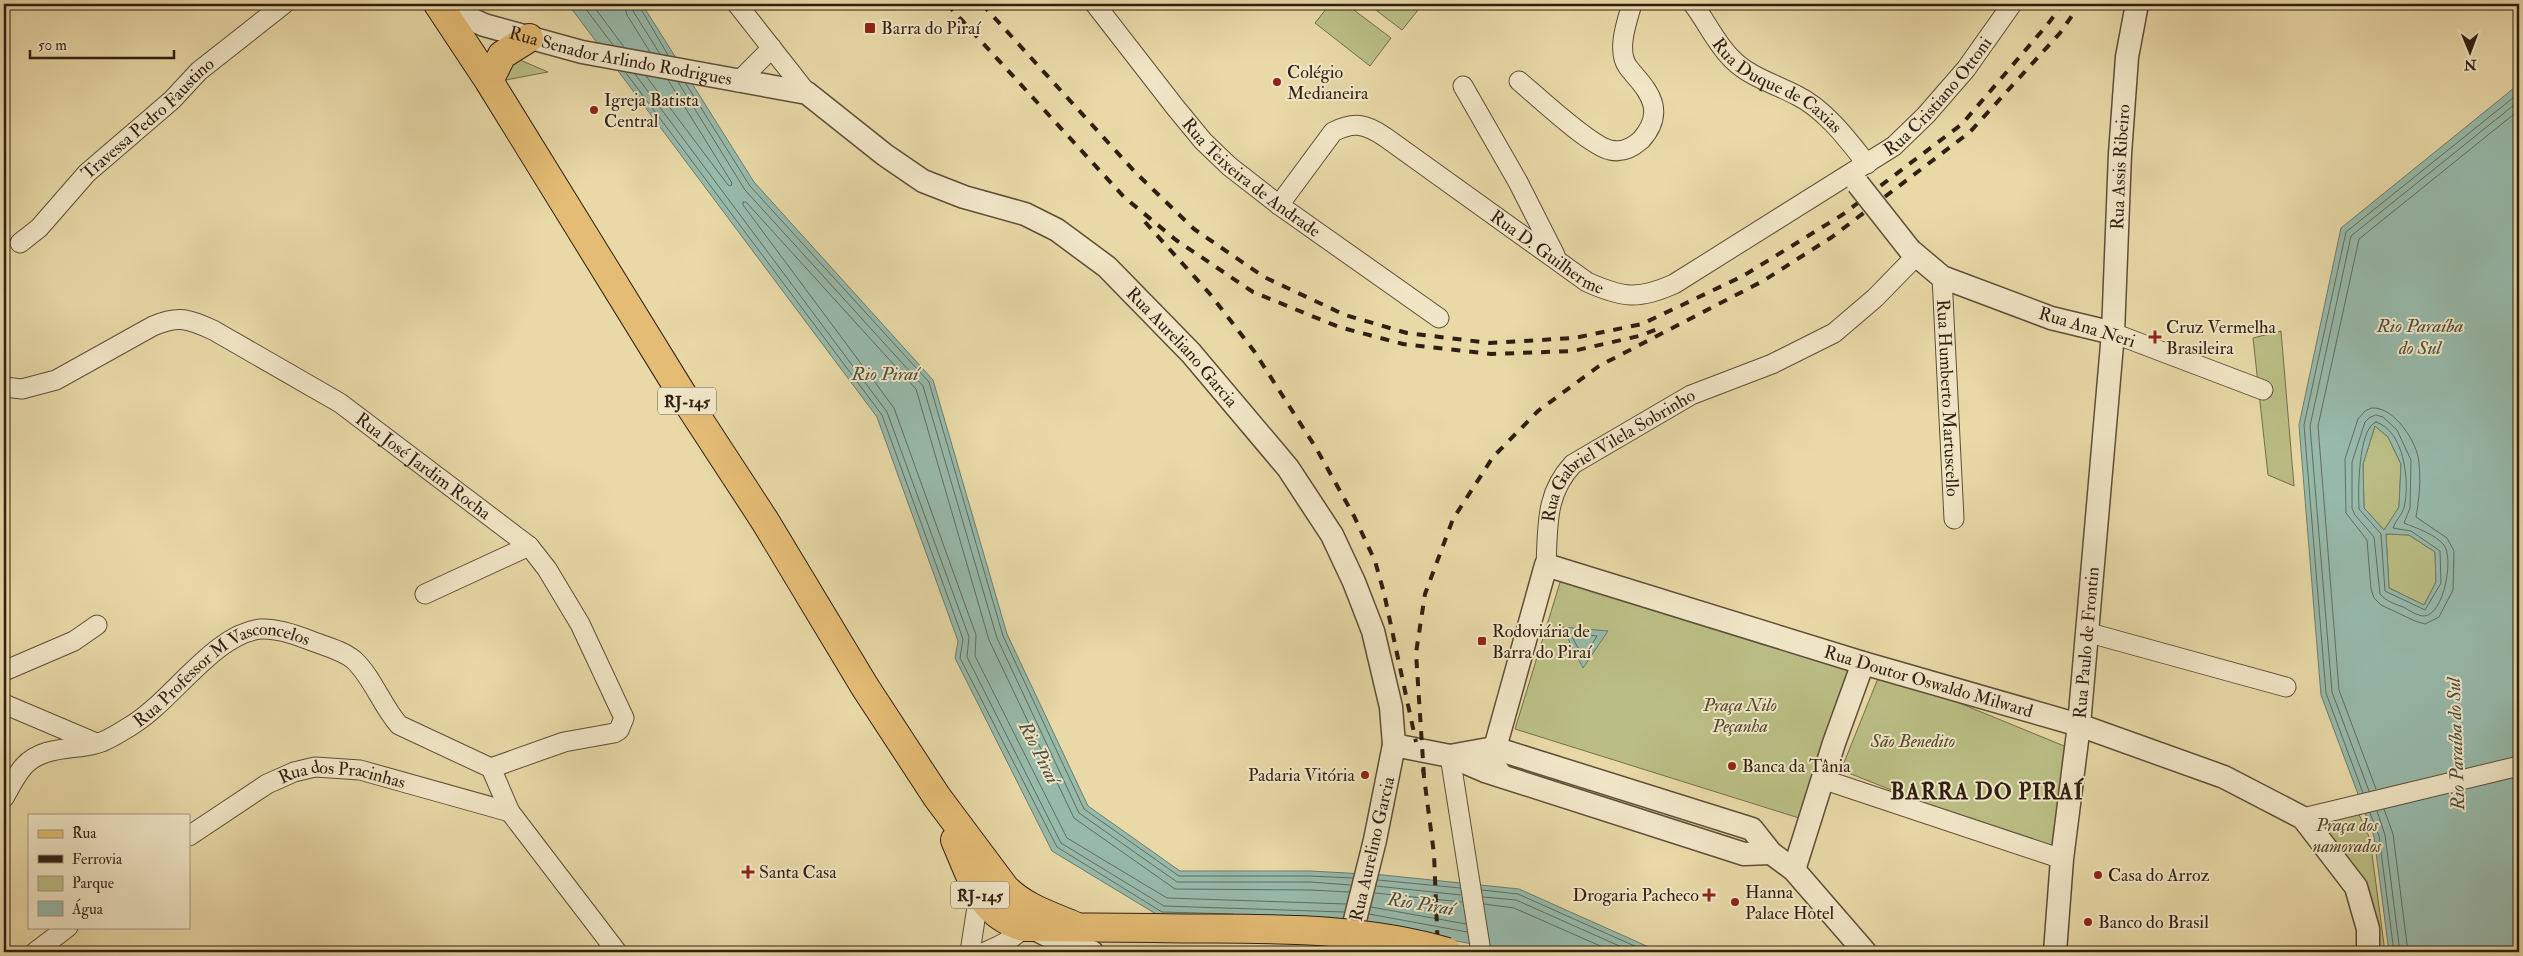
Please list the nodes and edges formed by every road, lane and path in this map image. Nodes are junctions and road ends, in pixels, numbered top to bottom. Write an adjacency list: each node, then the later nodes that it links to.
1 (284, 4): 18 (street, Travessa Pedro Faustino)
2 (439, 4): 9 (street, Rua Senador Arlindo Rodrigues); 11 (main road, RJ-145)
3 (737, 4): 10 (street)
4 (1095, 4): 17 (street, Rua Teixeira de Andrade)
5 (1632, 4): 13 (street)
6 (1694, 4): 16 (street, Rua Duque de Caxias)
7 (2012, 4): 16 (street, Rua Cristiano Ottoni)
8 (2137, 4): 23 (street, Rua Assis Ribeiro)
9 (529, 38): 11 (main road); 12 (street, Rua Senador Arlindo Rodrigues)
10 (772, 48): 12 (street); 15 (street)
11 (489, 81): 52 (main road, RJ-145)
12 (735, 81): 15 (street, Rua Senador Arlindo Rodrigues)
13 (1519, 81)
14 (1463, 86): 20 (street)
15 (807, 93): 38 (street, Rua Aureliano Garcia)
16 (1858, 174): 19 (street, Rua Duque de Caxias, bridge); 20 (street, Rua D. Guilherme)
17 (1278, 205): 20 (street, Rua D. Guilherme); 22 (street, Rua Teixeira de Andrade)
18 (20, 243)
19 (1913, 253): 21 (street, Rua Ana Neri); 28 (street, Rua Gabriel Vilela Sobrinho)
20 (1557, 259)
21 (1942, 277): 23 (street, Rua Ana Neri); 26 (street, Rua Humberto Martuscello)
22 (1439, 318)
23 (2113, 333): 25 (street, Rua Ana Neri); 31 (street, Rua Paulo de Frontin)
24 (4, 387): 27 (street, Rua José Jardim Rocha)
25 (2263, 390)
26 (1954, 519)
27 (529, 546): 29 (street); 42 (street, Rua José Jardim Rocha)
28 (1546, 565): 32 (street, Rua Doutor Oswaldo Milward); 39 (street, Rua Gabriel Vilela Sobrinho)
29 (424, 594)
30 (97, 625): 33 (street)
31 (2086, 632): 34 (street); 36 (street, Rua Paulo de Frontin)
32 (1864, 663): 36 (street, Rua Doutor Oswaldo Milward); 44 (street)
33 (4, 671)
34 (2286, 687)
35 (4, 704): 37 (street)
36 (2078, 725): 47 (street, Rua Doutor Oswaldo Milward); 50 (street, Rua Paulo de Frontin)
37 (97, 744): 42 (street, Rua Professor M Vasconcelos); 45 (street, Rua Professor M Vasconcelos)
38 (1394, 746): 40 (street); 55 (street, Rua Aurelino Garcia)
39 (1494, 748): 40 (street); 43 (street, Rua Gabriel Vilela Sobrinho); 49 (street)
40 (1450, 756): 43 (street); 63 (street)
41 (2519, 766): 47 (street)
42 (491, 768): 46 (street)
43 (1502, 776): 49 (street)
44 (1822, 779): 50 (street); 51 (street)
45 (4, 798)
46 (510, 812): 48 (street, Rua dos Pracinhas); 58 (street)
47 (2310, 816): 65 (street)
48 (190, 835)
49 (1771, 853): 51 (street)
50 (2062, 859): 56 (street, Rua Paulo de Frontin)
51 (1794, 870): 64 (street)
52 (988, 887): 53 (main road, RJ-145); 59 (street)
53 (1028, 920): 60 (street); 61 (street); 62 (main road, RJ-145, bridge)
54 (67, 928): 57 (street)
55 (1348, 947)
56 (2056, 951)
57 (35, 952)
58 (617, 952)
59 (970, 952)
60 (985, 952)
61 (1092, 952)
62 (1447, 952)
63 (1481, 952)
64 (1865, 952)
65 (2368, 952)

